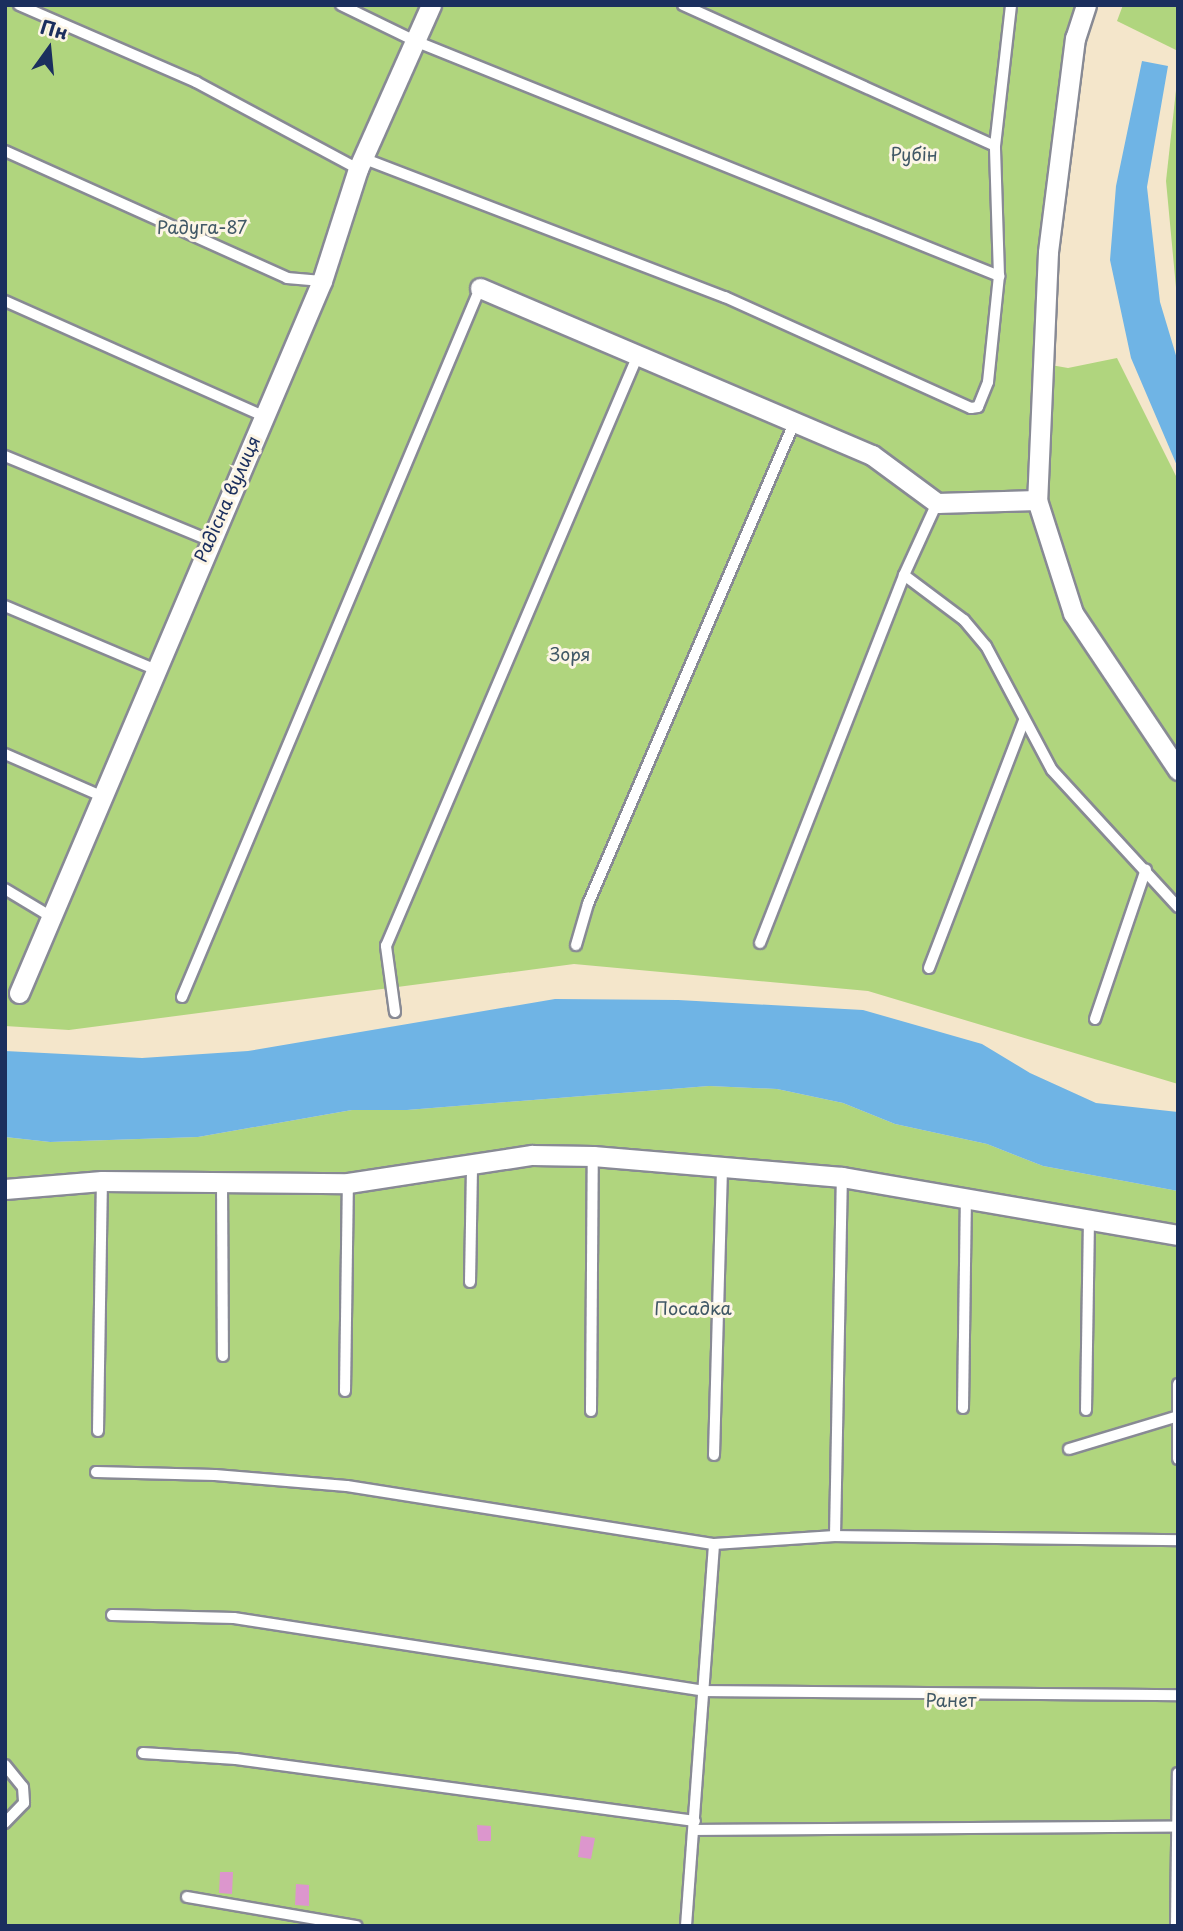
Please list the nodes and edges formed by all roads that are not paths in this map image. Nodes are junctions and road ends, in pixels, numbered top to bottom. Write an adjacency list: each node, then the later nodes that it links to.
1 (19, 5): 10 (lane)
2 (341, 5): 7 (lane)
3 (431, 5): 7 (street, Радісна вулиця)
4 (682, 5): 8 (lane)
5 (1011, 5): 8 (lane)
6 (1086, 5): 19 (street)
7 (415, 41): 10 (street, Радісна вулиця); 11 (lane)
8 (995, 146): 11 (lane)
9 (5, 150): 12 (lane)
10 (361, 164): 11 (lane); 12 (street, Радісна вулиця)
11 (999, 276)
12 (322, 281): 16 (street, Радісна вулиця)
13 (480, 288): 15 (street); 37 (lane)
14 (5, 301): 16 (lane)
15 (638, 354): 17 (street); 38 (lane)
16 (263, 416): 21 (street, Радісна вулиця)
17 (794, 421): 20 (street); 34 (lane)
18 (5, 456): 21 (lane)
19 (1037, 500): 20 (street); 27 (street)
20 (937, 503): 22 (lane)
21 (209, 540): 24 (street, Радісна вулиця)
22 (904, 575): 25 (lane); 33 (lane)
23 (5, 606): 24 (lane)
24 (154, 669): 28 (street, Радісна вулиця)
25 (1024, 721): 29 (lane); 35 (lane)
26 (5, 754): 28 (lane)
27 (1178, 770)
28 (101, 796): 32 (street, Радісна вулиця)
29 (1146, 869): 31 (lane); 39 (lane)
30 (5, 889): 32 (lane)
31 (1178, 907)
32 (50, 916): 36 (street, Радісна вулиця)
33 (760, 943)
34 (576, 945)
35 (929, 968)
36 (19, 993)
37 (182, 997)
38 (395, 1013)
39 (1095, 1019)
40 (593, 1156): 41 (street); 42 (street); 57 (lane)
41 (472, 1164): 46 (street); 51 (lane)
42 (722, 1164): 43 (street); 61 (lane)
43 (842, 1177): 48 (street); 64 (lane)
44 (222, 1180): 45 (street); 46 (street); 52 (lane)
45 (102, 1181): 47 (street); 59 (lane)
46 (348, 1183): 54 (lane)
47 (5, 1189)
48 (966, 1196): 49 (street); 55 (lane)
49 (1089, 1218): 50 (street); 56 (lane)
50 (1178, 1235)
51 (470, 1282)
52 (223, 1356)
53 (1178, 1384): 58 (lane)
54 (345, 1391)
55 (963, 1408)
56 (1086, 1410)
57 (591, 1411)
58 (1175, 1417): 60 (lane); 62 (lane)
59 (98, 1432)
60 (1069, 1449)
61 (714, 1455)
62 (1178, 1459)
63 (96, 1472): 66 (lane)
64 (835, 1536): 65 (lane); 66 (lane)
65 (1178, 1540)
66 (714, 1544): 68 (lane)
67 (111, 1615): 68 (lane)
68 (704, 1691): 69 (lane); 74 (lane)
69 (1178, 1695)
70 (143, 1753): 74 (lane)
71 (5, 1766): 73 (lane)
72 (1178, 1773): 75 (lane)
73 (5, 1823)
74 (695, 1826): 75 (lane); 78 (lane)
75 (1176, 1827): 79 (lane)
76 (187, 1897): 77 (lane)
77 (357, 1926)
78 (686, 1926)
79 (1176, 1926)

